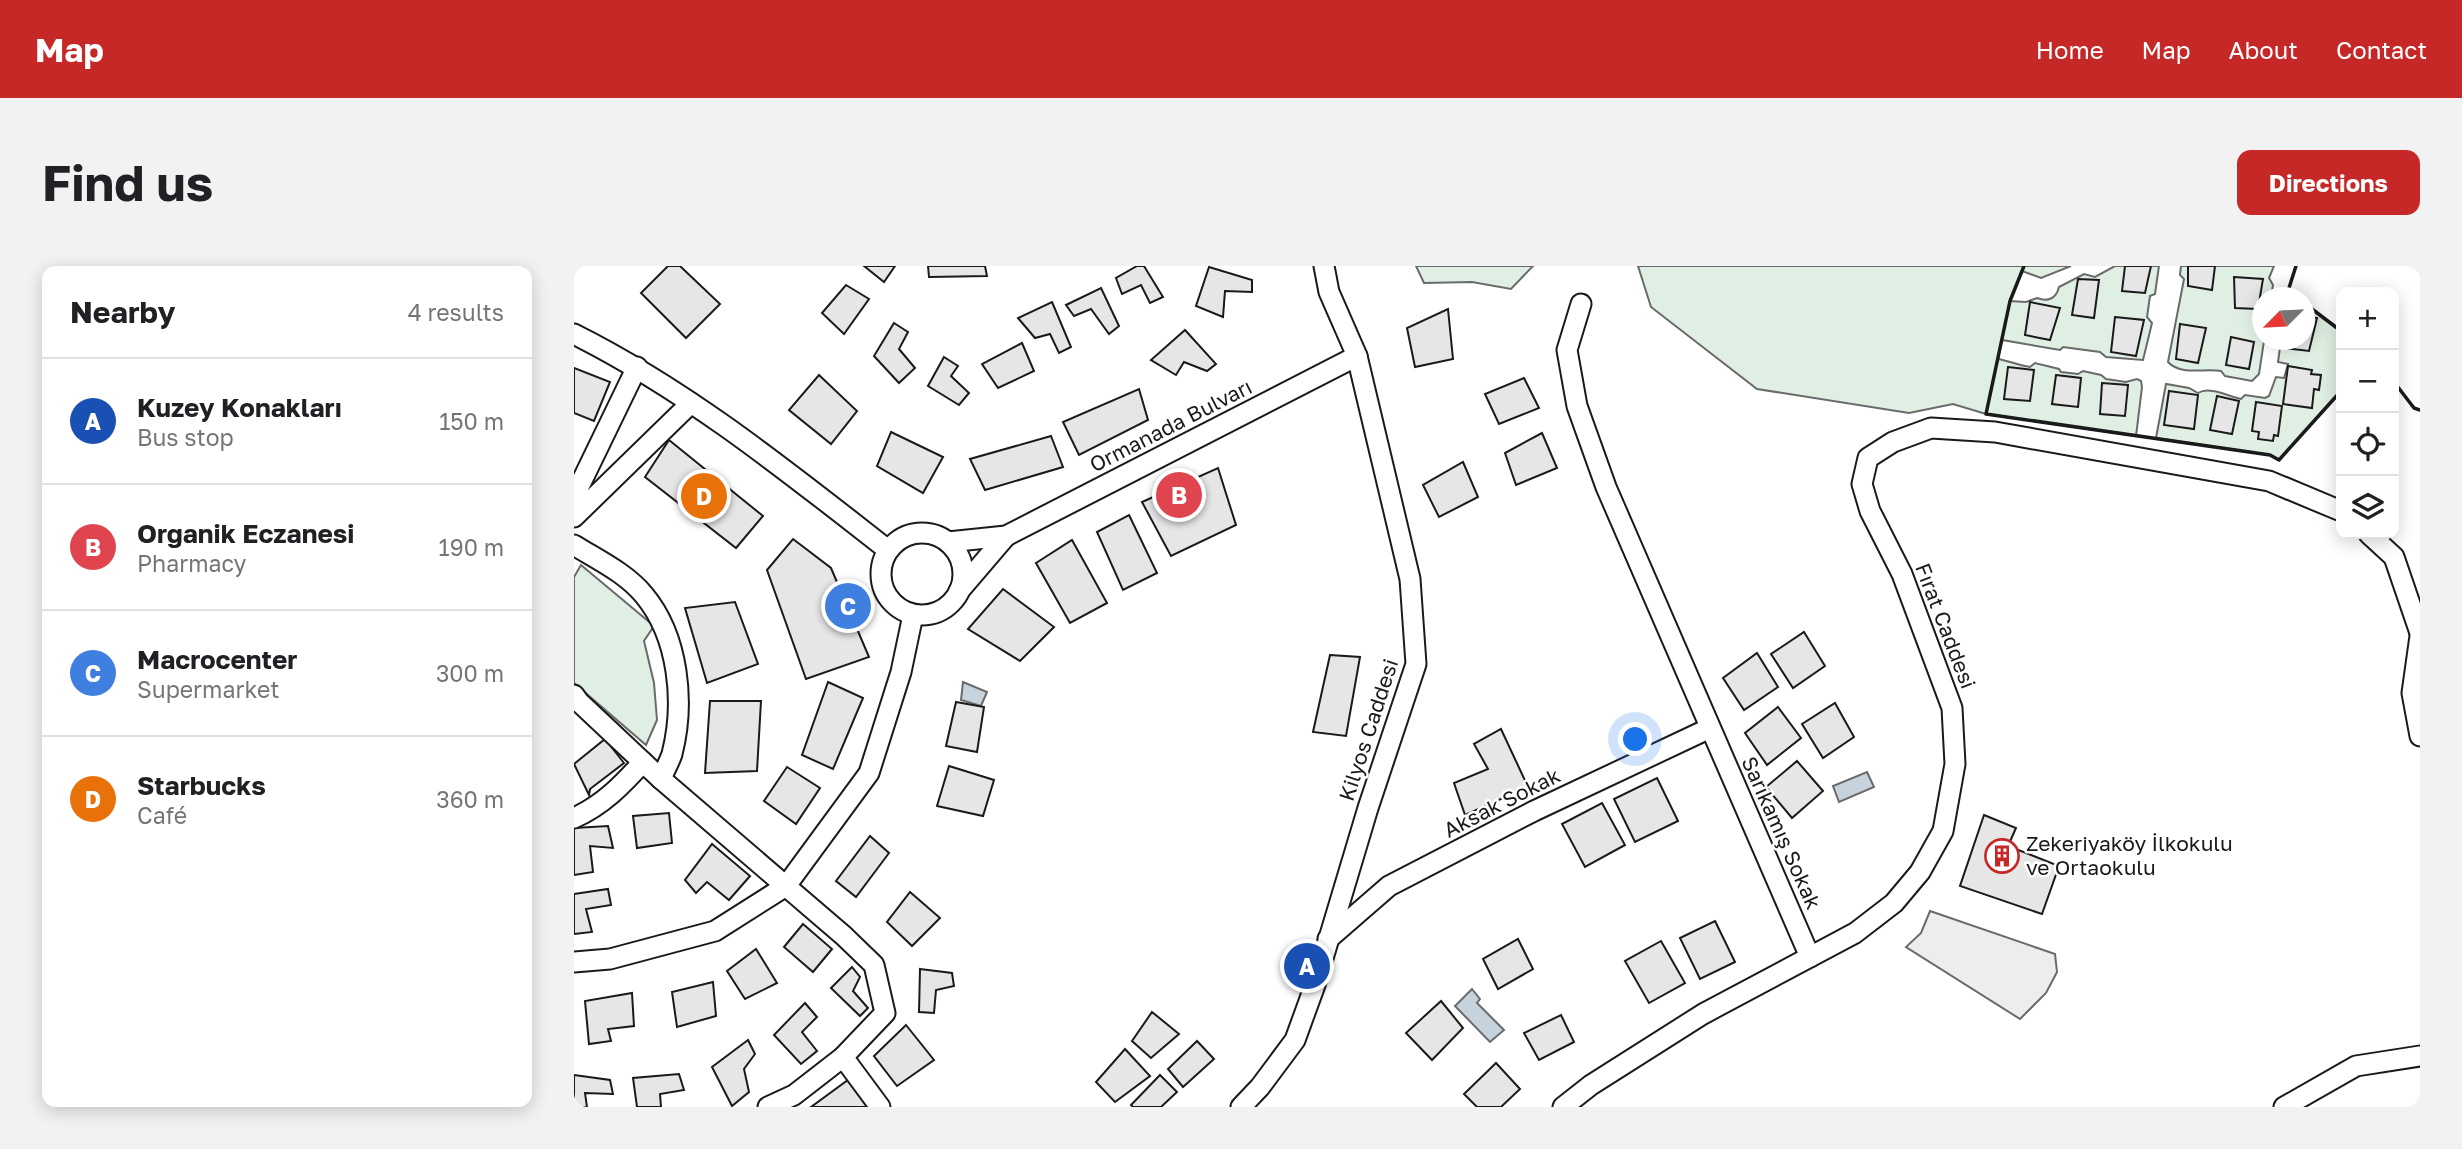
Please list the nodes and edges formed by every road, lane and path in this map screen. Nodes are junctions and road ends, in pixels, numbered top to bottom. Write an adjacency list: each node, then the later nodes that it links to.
1 (1324, 266): 4 (street, Kilyos Caddesi)
2 (1581, 304): 19 (street, Sarıkamış Sokak)
3 (574, 334): 5 (street)
4 (1357, 356): 10 (street, Ormanada Bulvarı); 25 (street, Kilyos Caddesi)
5 (637, 367): 6 (street); 7 (street)
6 (691, 403): 9 (street); 14 (street)
7 (574, 497)
8 (2336, 509): 26 (street, Fırat Caddesi)
9 (574, 517)
10 (1006, 536): 12 (street, Ormanada Bulvarı); 15 (street, Ormanada Bulvarı)
11 (2374, 539): 17 (street)
12 (948, 542): 14 (street); 15 (street)
13 (574, 545): 22 (street)
14 (888, 550): 16 (street)
15 (959, 592): 16 (street)
16 (913, 615): 24 (street)
17 (2420, 635): 20 (street)
18 (576, 700): 21 (street)
19 (1710, 728): 25 (street, Aksak Sokak); 26 (street, Sarıkamış Sokak)
20 (2420, 736)
21 (643, 762): 22 (street); 23 (street)
22 (661, 779): 24 (street)
23 (574, 818)
24 (786, 886): 27 (street); 29 (street)
25 (1327, 940): 32 (street, Kilyos Caddesi)
26 (1810, 957): 33 (street, Fırat Caddesi)
27 (574, 962)
28 (2420, 1056): 34 (street)
29 (843, 1057): 30 (street); 31 (street)
30 (768, 1107)
31 (880, 1107)
32 (1241, 1107)
33 (1563, 1107)
34 (2284, 1107)

